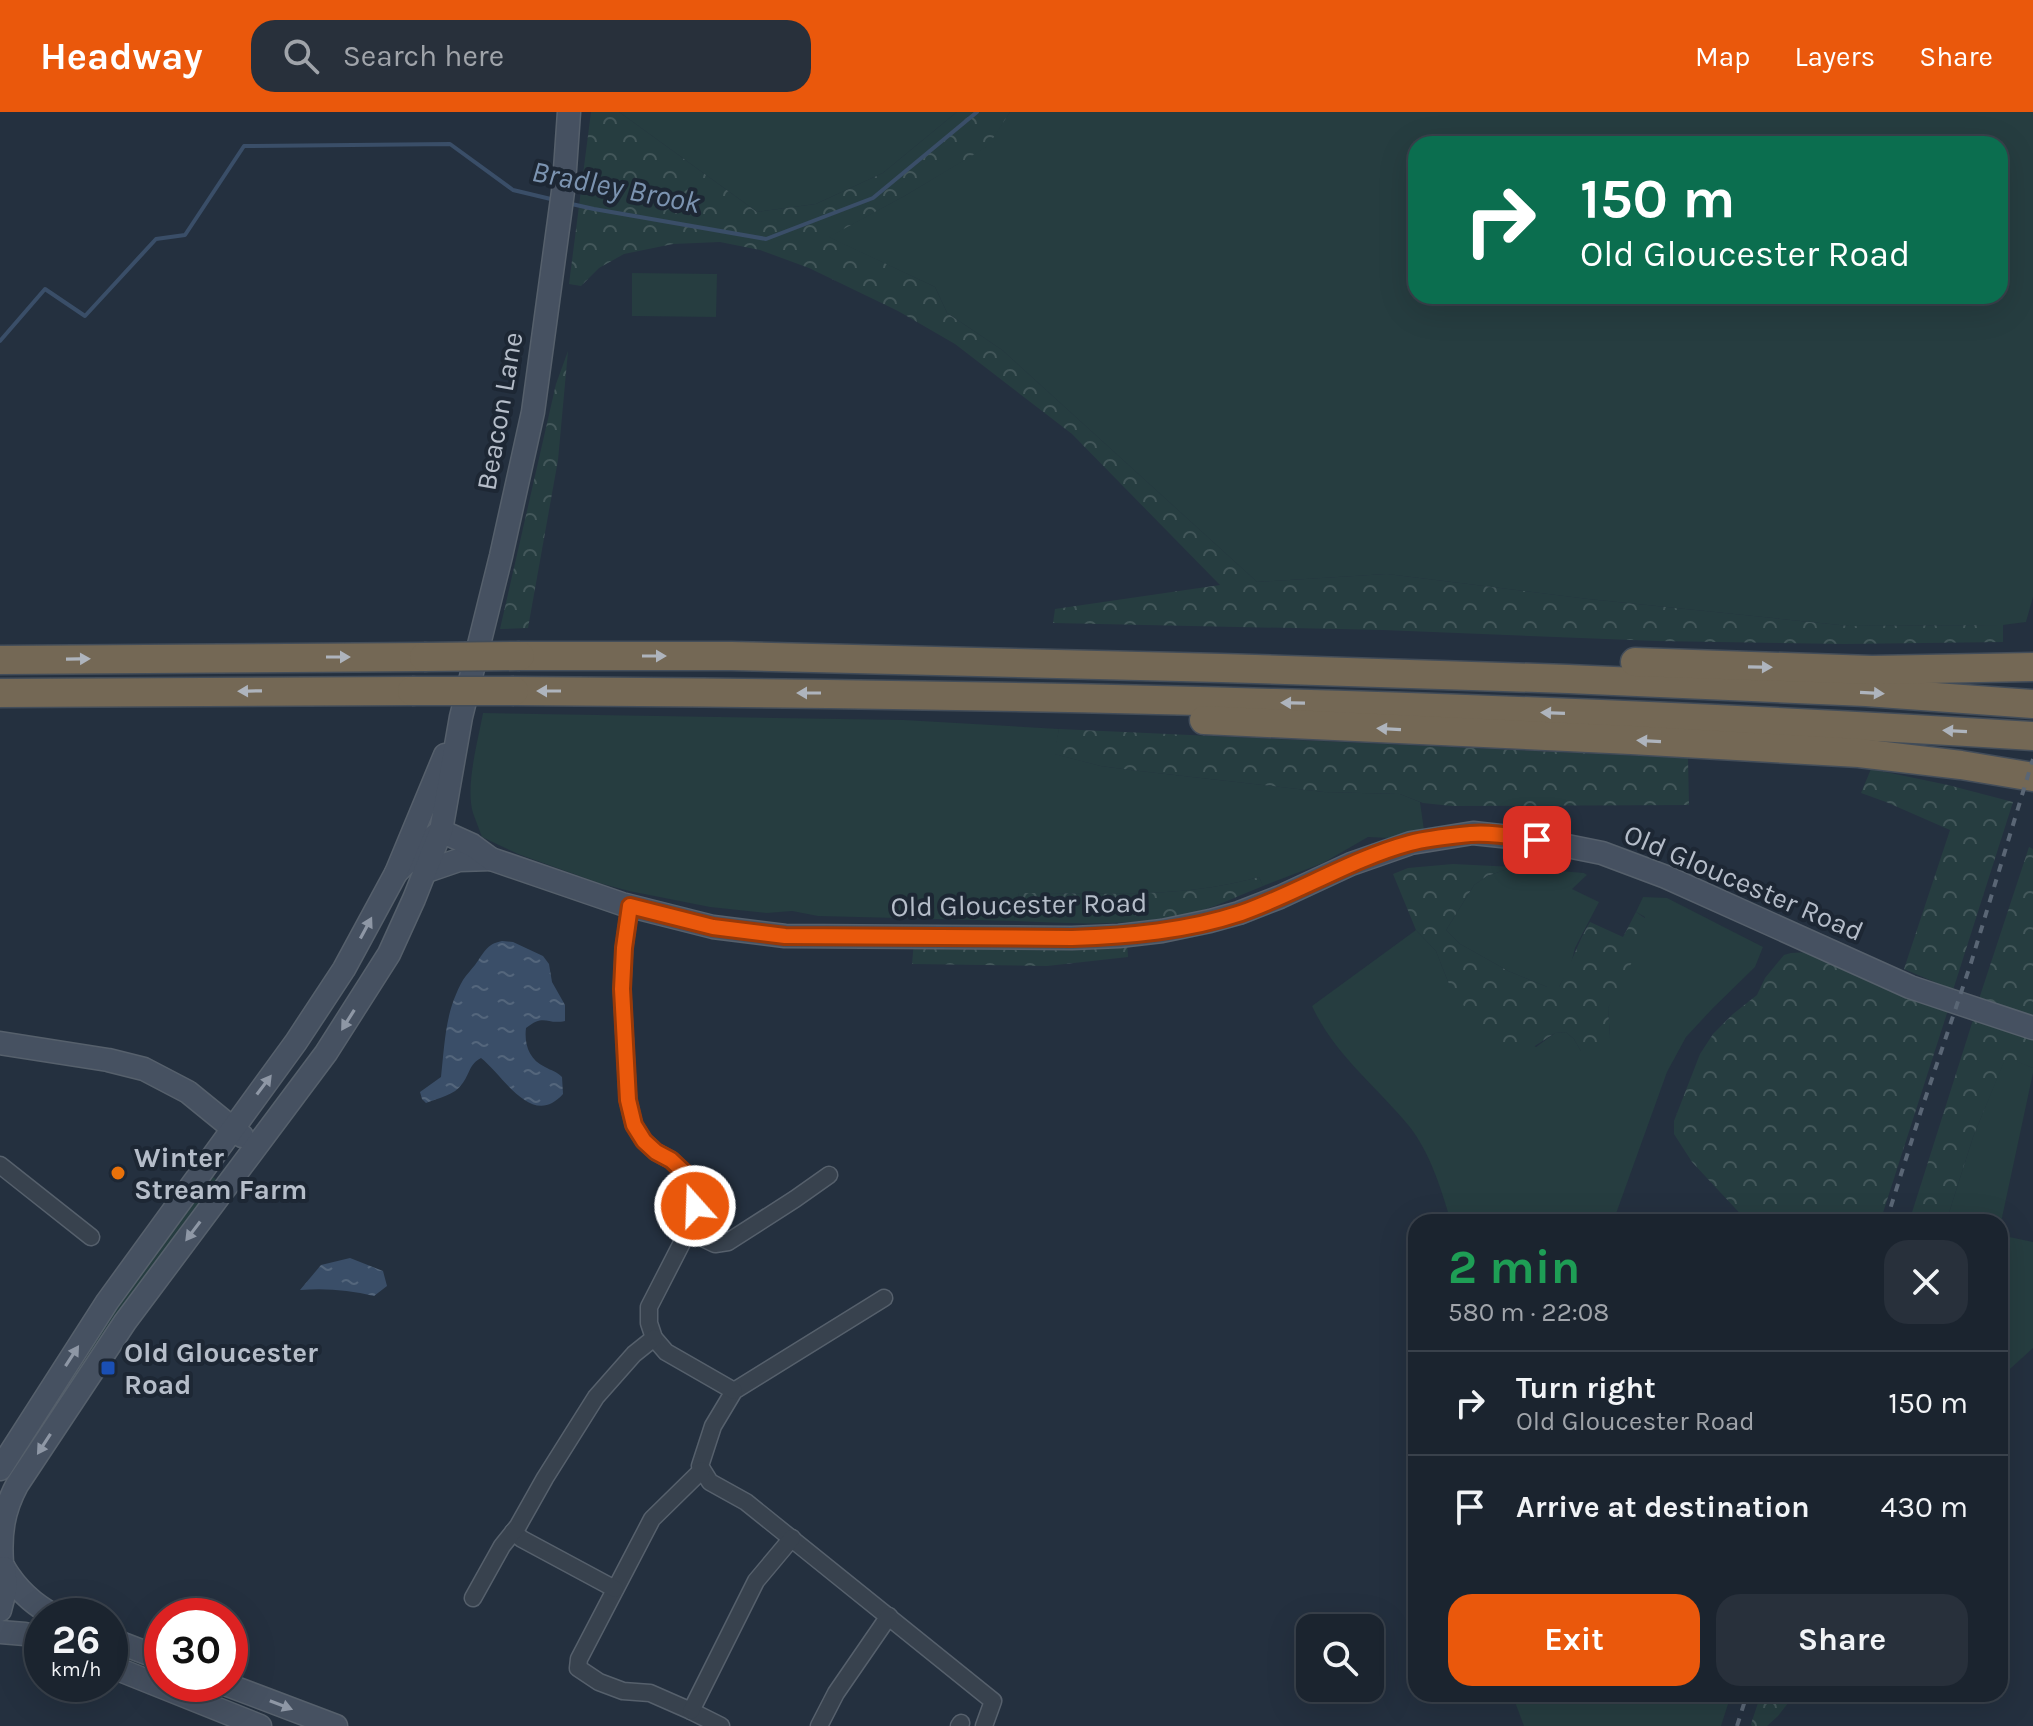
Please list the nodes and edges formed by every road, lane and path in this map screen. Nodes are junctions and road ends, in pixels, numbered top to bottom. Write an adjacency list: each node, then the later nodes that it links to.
1 (569, 112): 9 (main road, Beacon Lane)
2 (731, 656): 3 (highway, one-way to 2, bridge); 4 (highway, one-way to 4); 7 (highway, one-way to 7)
3 (0, 660)
4 (2033, 667)
5 (0, 693): 6 (highway, one-way to 5, bridge)
6 (866, 693): 8 (highway, one-way to 6); 12 (highway, one-way to 6)
7 (2033, 704)
8 (1631, 716): 10 (highway, one-way to 8); 11 (highway)
9 (461, 717): 13 (main road); 16 (main road)
10 (2033, 736)
11 (2033, 770)
12 (2033, 777)
13 (441, 831): 14 (main road, Old Gloucester Road); 15 (main road); 16 (main road)
14 (491, 859): 15 (main road, Old Gloucester Road); 17 (main road, Old Gloucester Road)
15 (424, 872): 21 (main road, one-way to 21)
16 (396, 873): 20 (main road, one-way to 16)
17 (630, 906): 18 (main road, Old Gloucester Road); 24 (street)
18 (2033, 1028)
19 (0, 1043): 20 (main road)
20 (232, 1129): 21 (main road); 29 (main road, one-way to 20)
21 (256, 1146): 33 (main road, one-way to 33)
22 (0, 1165): 25 (street)
23 (829, 1175): 24 (street)
24 (688, 1231): 27 (street)
25 (91, 1237)
26 (884, 1298): 28 (street)
27 (654, 1338): 28 (street); 31 (street)
28 (734, 1391): 30 (street)
29 (0, 1469)
30 (702, 1470): 32 (street); 34 (street)
31 (513, 1532): 34 (street); 36 (street)
32 (792, 1538): 38 (street); 43 (street)
33 (2, 1564): 35 (main road); 37 (main road)
34 (615, 1589): 43 (street)
35 (28, 1598)
36 (473, 1598)
37 (0, 1610)
38 (889, 1616): 47 (street); 48 (street)
39 (0, 1632): 40 (main road)
40 (24, 1634)
41 (128, 1673): 44 (main road)
42 (248, 1693): 45 (main road, one-way to 45)
43 (691, 1711): 46 (street)
44 (260, 1726)
45 (336, 1726)
46 (721, 1726)
47 (819, 1726)
48 (984, 1726)

